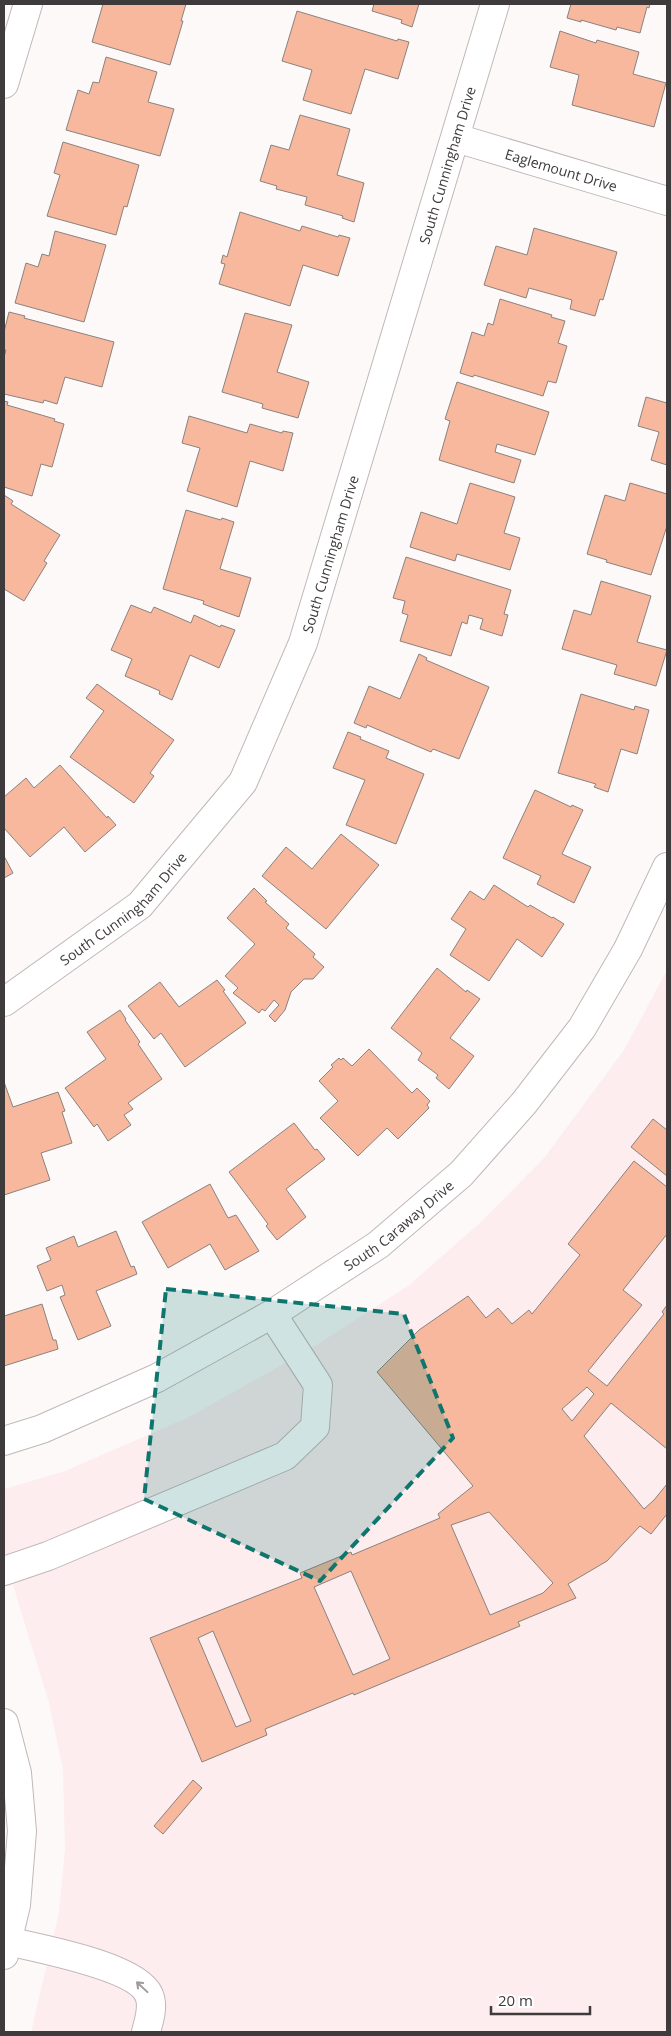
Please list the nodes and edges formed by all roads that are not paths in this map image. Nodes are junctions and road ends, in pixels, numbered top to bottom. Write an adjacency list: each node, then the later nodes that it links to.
1 (28, 4): 3 (street)
2 (495, 4): 4 (street, South Cunningham Drive)
3 (4, 84)
4 (456, 138): 5 (street, Eaglemount Drive); 7 (street, South Cunningham Drive)
5 (667, 201)
6 (667, 867): 8 (street, South Caraway Drive)
7 (4, 1002)
8 (272, 1314): 9 (street, South Caraway Drive); 10 (street)
9 (4, 1441)
10 (4, 1571)
11 (4, 1723): 12 (street)
12 (5, 1948): 13 (street, one-way to 12)
13 (146, 2032)

